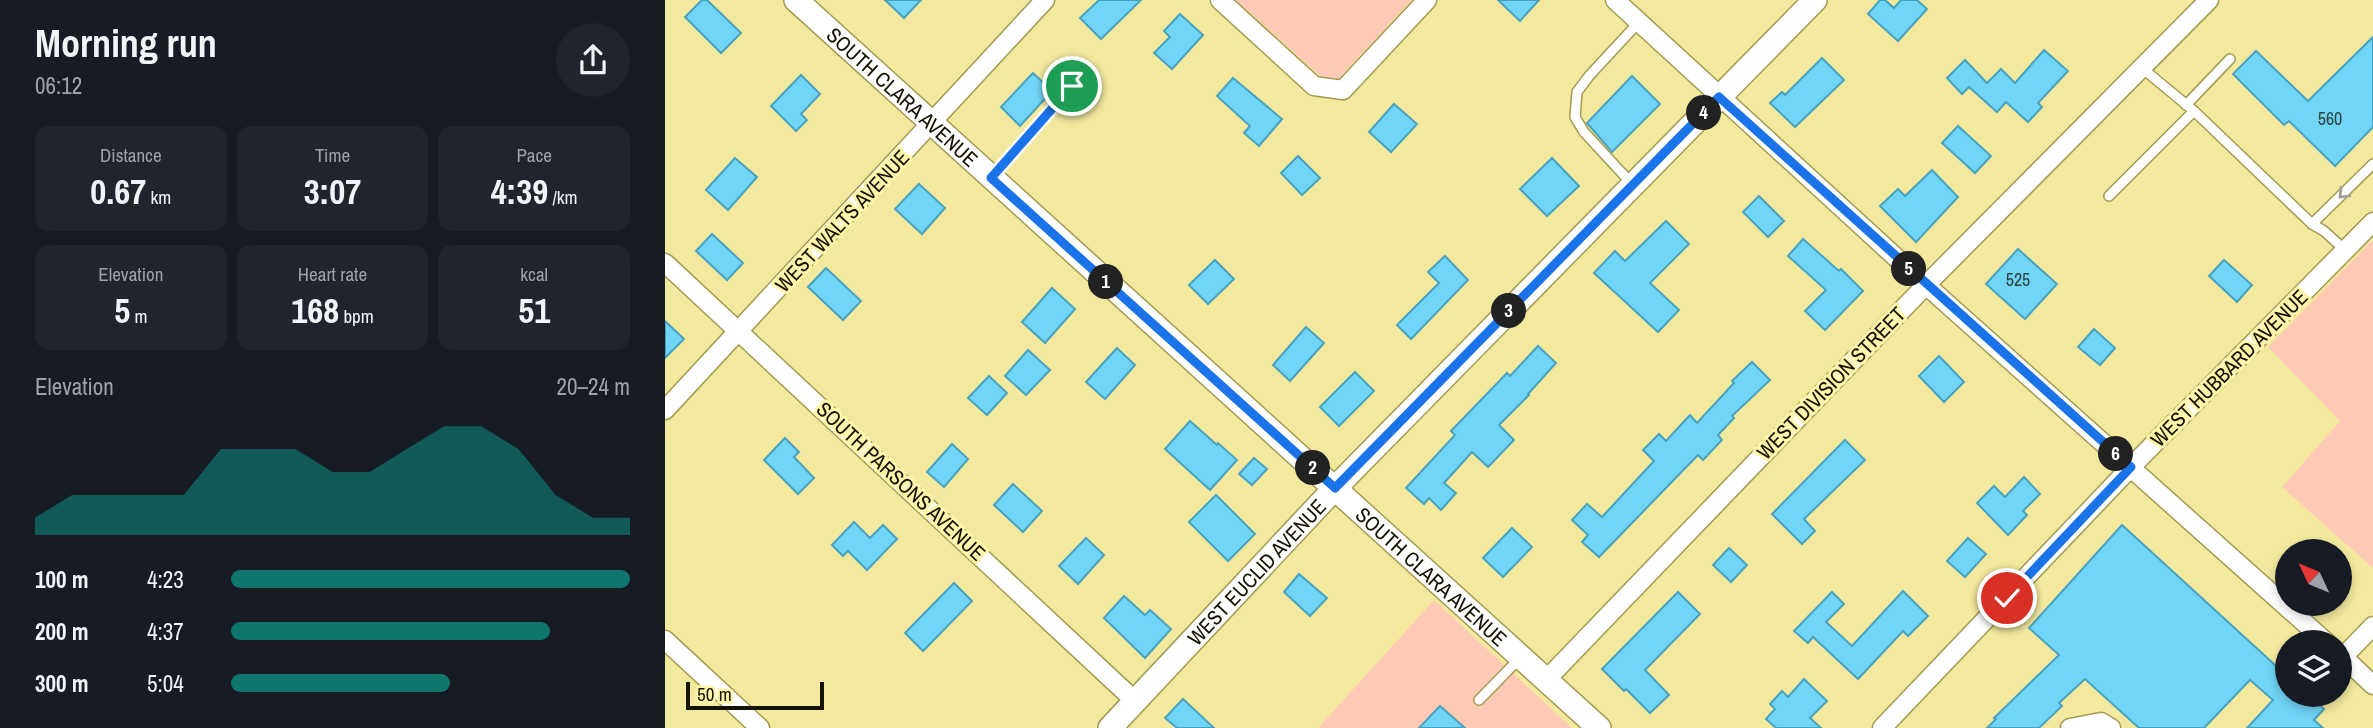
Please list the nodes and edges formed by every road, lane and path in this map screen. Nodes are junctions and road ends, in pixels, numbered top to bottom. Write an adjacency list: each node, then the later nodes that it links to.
1 (796, 0): 14 (street, SOUTH CLARA AVENUE)
2 (1045, 0): 14 (street, WEST WALTS AVENUE)
3 (1220, 0): 4 (street)
4 (1427, 0)
5 (1615, 0): 8 (street)
6 (1815, 0): 12 (street, WEST EUCLID AVENUE)
7 (2209, 0): 10 (street, WEST DIVISION STREET)
8 (1639, 22): 12 (street); 17 (lane)
9 (2230, 59): 13 (lane)
10 (2142, 68): 13 (lane); 23 (street, WEST DIVISION STREET)
11 (1072, 86): 16 (lane)
12 (1719, 97): 17 (street, WEST EUCLID AVENUE); 23 (street)
13 (2190, 108): 18 (lane); 20 (lane)
14 (931, 125): 16 (street, SOUTH CLARA AVENUE); 24 (street, WEST WALTS AVENUE)
15 (2373, 164): 20 (lane, one-way to 20)
16 (991, 178): 27 (street, SOUTH CLARA AVENUE)
17 (1633, 185): 27 (street, WEST EUCLID AVENUE)
18 (2109, 196)
19 (2373, 222): 21 (street, WEST HUBBARD AVENUE)
20 (2312, 224): 21 (lane)
21 (2345, 250): 26 (street, WEST HUBBARD AVENUE)
22 (665, 263): 24 (street, SOUTH PARSONS AVENUE)
23 (1926, 285): 26 (street); 34 (street, WEST DIVISION STREET)
24 (739, 330): 25 (street, WEST WALTS AVENUE); 37 (street, SOUTH PARSONS AVENUE)
25 (665, 410)
26 (2131, 467): 29 (street); 41 (street, WEST HUBBARD AVENUE)
27 (1335, 488): 32 (street, SOUTH CLARA AVENUE); 37 (street, WEST EUCLID AVENUE)
28 (2373, 626): 31 (street)
29 (2313, 630)
30 (665, 640): 38 (street)
31 (2352, 646)
32 (1521, 657): 34 (street, SOUTH CLARA AVENUE); 36 (lane)
33 (2352, 666): 35 (street)
34 (1546, 680): 40 (street, SOUTH CLARA AVENUE)
35 (2373, 685)
36 (1479, 700)
37 (1135, 701): 39 (street, WEST EUCLID AVENUE)
38 (760, 728)
39 (1109, 728)
40 (1599, 728)
41 (1882, 728)
42 (2070, 728): 43 (street)
43 (2111, 728)

